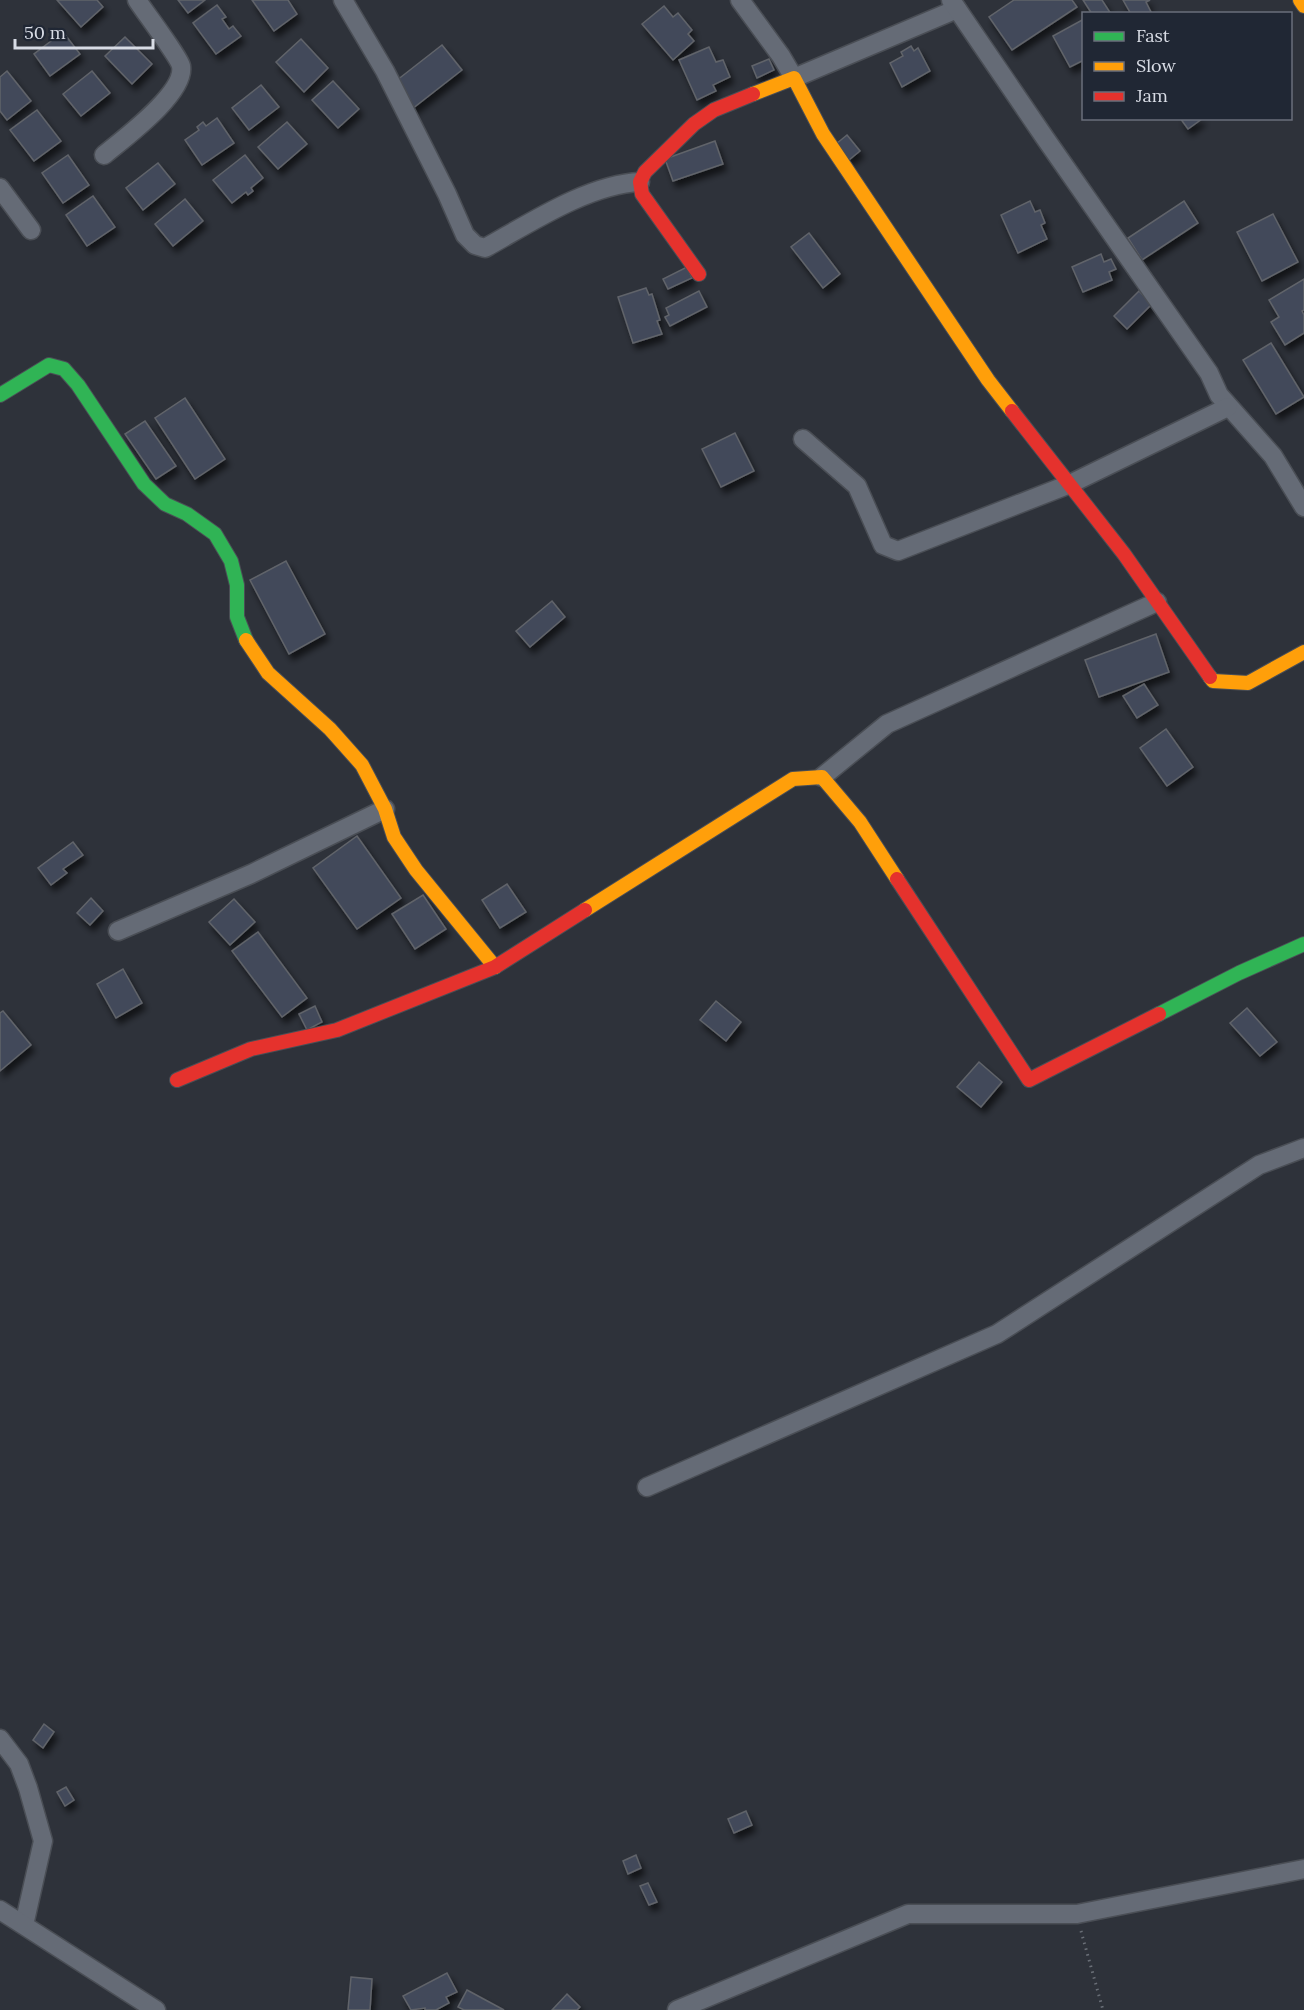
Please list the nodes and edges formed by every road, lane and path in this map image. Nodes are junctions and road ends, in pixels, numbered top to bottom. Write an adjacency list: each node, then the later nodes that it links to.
1 (137, 0): 8 (street)
2 (343, 0): 9 (street)
3 (740, 0): 7 (street)
4 (1300, 0): 6 (street)
5 (954, 4): 7 (street); 14 (street)
6 (1304, 6)
7 (794, 78): 9 (street); 16 (street)
8 (104, 155)
9 (640, 182): 12 (street)
10 (0, 188): 11 (street)
11 (31, 230)
12 (699, 274)
13 (0, 395): 21 (street)
14 (1228, 407): 16 (street); 17 (street)
15 (803, 439): 16 (street)
16 (1070, 484): 18 (street)
17 (1304, 507)
18 (1158, 602): 19 (street); 20 (street)
19 (1304, 652)
20 (822, 777): 23 (street); 24 (street)
21 (385, 809): 22 (street); 24 (street)
22 (118, 931)
23 (1304, 944)
24 (495, 967): 25 (street)
25 (177, 1080)
26 (1304, 1148): 27 (street)
27 (647, 1487)
28 (0, 1739): 32 (street)
29 (1304, 1869): 31 (street)
30 (0, 1910): 32 (street)
31 (1077, 1914): 34 (street); 35 (path)
32 (24, 1925): 33 (street)
33 (156, 2010)
34 (677, 2010)
35 (1103, 2010)

